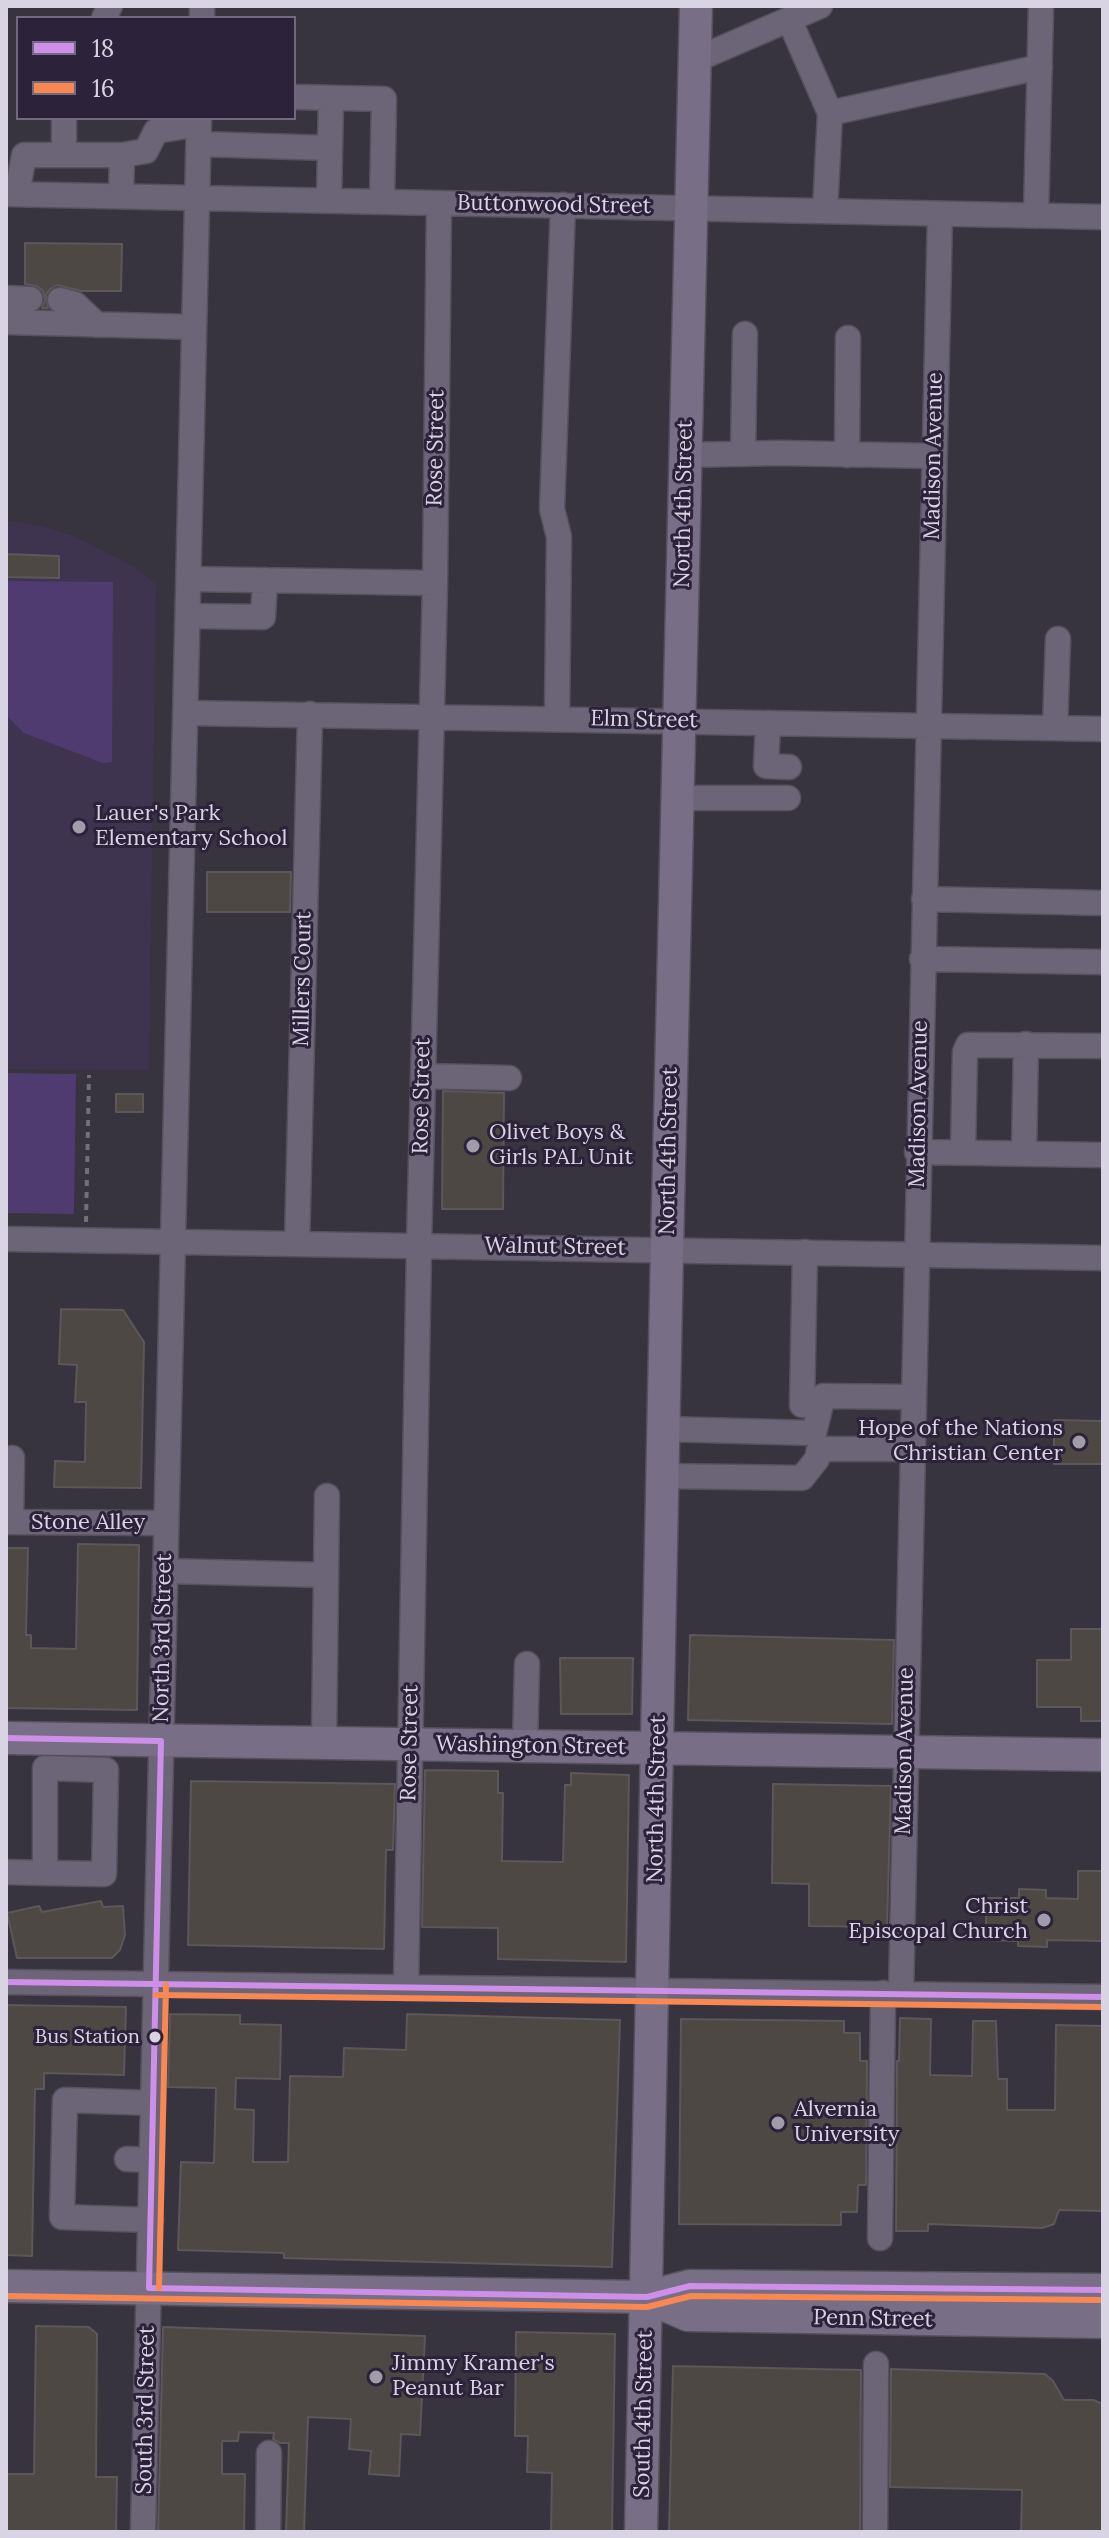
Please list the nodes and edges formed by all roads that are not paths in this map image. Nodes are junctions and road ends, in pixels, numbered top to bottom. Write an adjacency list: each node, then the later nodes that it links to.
1 (696, 6): 5 (main road, North 4th Street)
2 (820, 6): 4 (street)
3 (1041, 6): 6 (street)
4 (789, 19): 5 (street); 9 (street)
5 (695, 60): 23 (main road, North 4th Street)
6 (1040, 67): 9 (street); 26 (street)
7 (296, 97): 8 (street)
8 (331, 98): 13 (street); 20 (street)
9 (830, 113): 24 (street)
10 (64, 120): 14 (street)
11 (156, 124): 12 (street); 15 (street)
12 (199, 129): 13 (street); 18 (street, North 3rd Street)
13 (330, 148): 19 (street)
14 (64, 155): 15 (street); 16 (street)
15 (122, 155): 17 (street)
16 (11, 194): 17 (street, Buttonwood Street)
17 (121, 196): 18 (street, Buttonwood Street)
18 (197, 197): 19 (street, Buttonwood Street); 31 (street, North 3rd Street)
19 (329, 200): 20 (street, Buttonwood Street)
20 (382, 201): 21 (street, Buttonwood Street)
21 (439, 203): 22 (street, Buttonwood Street); 40 (street, Rose Street)
22 (563, 205): 23 (street, Buttonwood Street); 46 (street)
23 (692, 209): 24 (street, Buttonwood Street); 35 (main road, North 4th Street)
24 (825, 211): 25 (street, Buttonwood Street)
25 (940, 214): 26 (street, Buttonwood Street); 37 (street, Madison Avenue)
26 (1036, 216): 27 (street, Buttonwood Street)
27 (1103, 217)
28 (60, 300): 30 (street)
29 (6, 322): 30 (street)
30 (97, 325): 31 (street)
31 (194, 327): 38 (street, North 3rd Street)
32 (745, 334): 34 (street)
33 (848, 338): 36 (street)
34 (743, 454): 35 (street); 36 (street)
35 (686, 455): 47 (main road, North 4th Street)
36 (847, 455): 37 (street)
37 (934, 456): 49 (street, Madison Avenue)
38 (189, 579): 39 (street); 41 (street, North 3rd Street)
39 (265, 580): 40 (street); 41 (street)
40 (435, 583): 45 (street, Rose Street)
41 (188, 616): 43 (street, North 3rd Street)
42 (1058, 639): 50 (street)
43 (185, 713): 44 (street, Elm Street); 68 (street, North 3rd Street)
44 (310, 714): 45 (street, Elm Street); 69 (street, Millers Court)
45 (431, 716): 46 (street, Elm Street); 61 (street, Rose Street)
46 (557, 719): 47 (street, Elm Street)
47 (679, 721): 48 (street, Elm Street); 53 (main road, North 4th Street)
48 (768, 723): 49 (street, Elm Street); 52 (street)
49 (928, 726): 50 (street, Elm Street); 55 (street, Madison Avenue)
50 (1055, 728): 51 (street, Elm Street)
51 (1103, 729)
52 (789, 767)
53 (677, 798): 54 (street); 71 (main road, North 4th Street)
54 (788, 798)
55 (924, 899): 56 (street); 57 (street, Madison Avenue)
56 (1103, 903)
57 (922, 959): 58 (street); 64 (street, Madison Avenue)
58 (1103, 962)
59 (1026, 1044): 60 (street); 63 (street); 65 (street)
60 (1103, 1046)
61 (423, 1076): 62 (street); 70 (street, Rose Street)
62 (509, 1078)
63 (963, 1151): 64 (street); 65 (street)
64 (917, 1152): 73 (street, Madison Avenue)
65 (1024, 1153): 66 (street)
66 (1103, 1155)
67 (6, 1239): 68 (street, Walnut Street)
68 (172, 1242): 69 (street, Walnut Street); 84 (street, North 3rd Street)
69 (297, 1244): 70 (street, Walnut Street)
70 (419, 1245): 71 (street, Walnut Street); 91 (street, Rose Street)
71 (667, 1249): 72 (street, Walnut Street); 77 (main road, North 4th Street)
72 (805, 1252): 73 (street, Walnut Street); 76 (street)
73 (915, 1254): 74 (street, Walnut Street); 75 (street, Madison Avenue)
74 (1103, 1258)
75 (912, 1397): 78 (street); 79 (street, Madison Avenue)
76 (802, 1405)
77 (664, 1429): 78 (street); 81 (main road, North 4th Street)
78 (817, 1441): 79 (street); 81 (street)
79 (911, 1449): 94 (street, Madison Avenue)
80 (12, 1458): 83 (street)
81 (663, 1476): 93 (main road, North 4th Street)
82 (327, 1496): 86 (street)
83 (8, 1522): 84 (street, Stone Alley)
84 (165, 1523): 85 (street, North 3rd Street)
85 (165, 1571): 86 (street); 89 (street, North 3rd Street)
86 (326, 1575): 90 (street)
87 (527, 1664): 92 (street)
88 (6, 1738): 95 (main road, Washington Street)
89 (161, 1741): 90 (main road, Washington Street); 95 (main road, Washington Street); 100 (street, North 3rd Street)
90 (324, 1743): 91 (main road, Washington Street)
91 (410, 1744): 92 (main road, Washington Street); 101 (street, Rose Street)
92 (525, 1746): 93 (main road, Washington Street)
93 (658, 1748): 94 (main road, Washington Street); 102 (main road, North 4th Street)
94 (905, 1751): 96 (main road, Washington Street); 103 (street, Madison Avenue)
95 (45, 1754): 98 (street); 98 (street)
96 (1103, 1755)
97 (6, 1872): 98 (street)
98 (45, 1873)
99 (6, 1982): 100 (street)
100 (156, 1985): 101 (street); 105 (street, North 3rd Street)
101 (406, 1988): 102 (street)
102 (653, 1991): 103 (street); 113 (main road, North 4th Street)
103 (892, 1993): 104 (street); 109 (street, Madison Avenue)
104 (1103, 1997)
105 (153, 2103): 107 (street, North 3rd Street); 108 (street)
106 (127, 2159): 107 (street)
107 (152, 2160): 108 (street, North 3rd Street)
108 (151, 2220): 111 (street, North 3rd Street)
109 (880, 2238)
110 (6, 2286): 111 (main road, Penn Street)
111 (149, 2288): 113 (main road, Penn Street); 117 (street, South 3rd Street)
112 (1103, 2290): 113 (main road, Penn Street)
113 (647, 2297): 114 (main road, Penn Street); 119 (main road, South 4th Street)
114 (1103, 2322)
115 (876, 2364): 120 (street)
116 (269, 2453): 118 (street)
117 (143, 2532)
118 (268, 2532)
119 (641, 2532)
120 (875, 2532)

